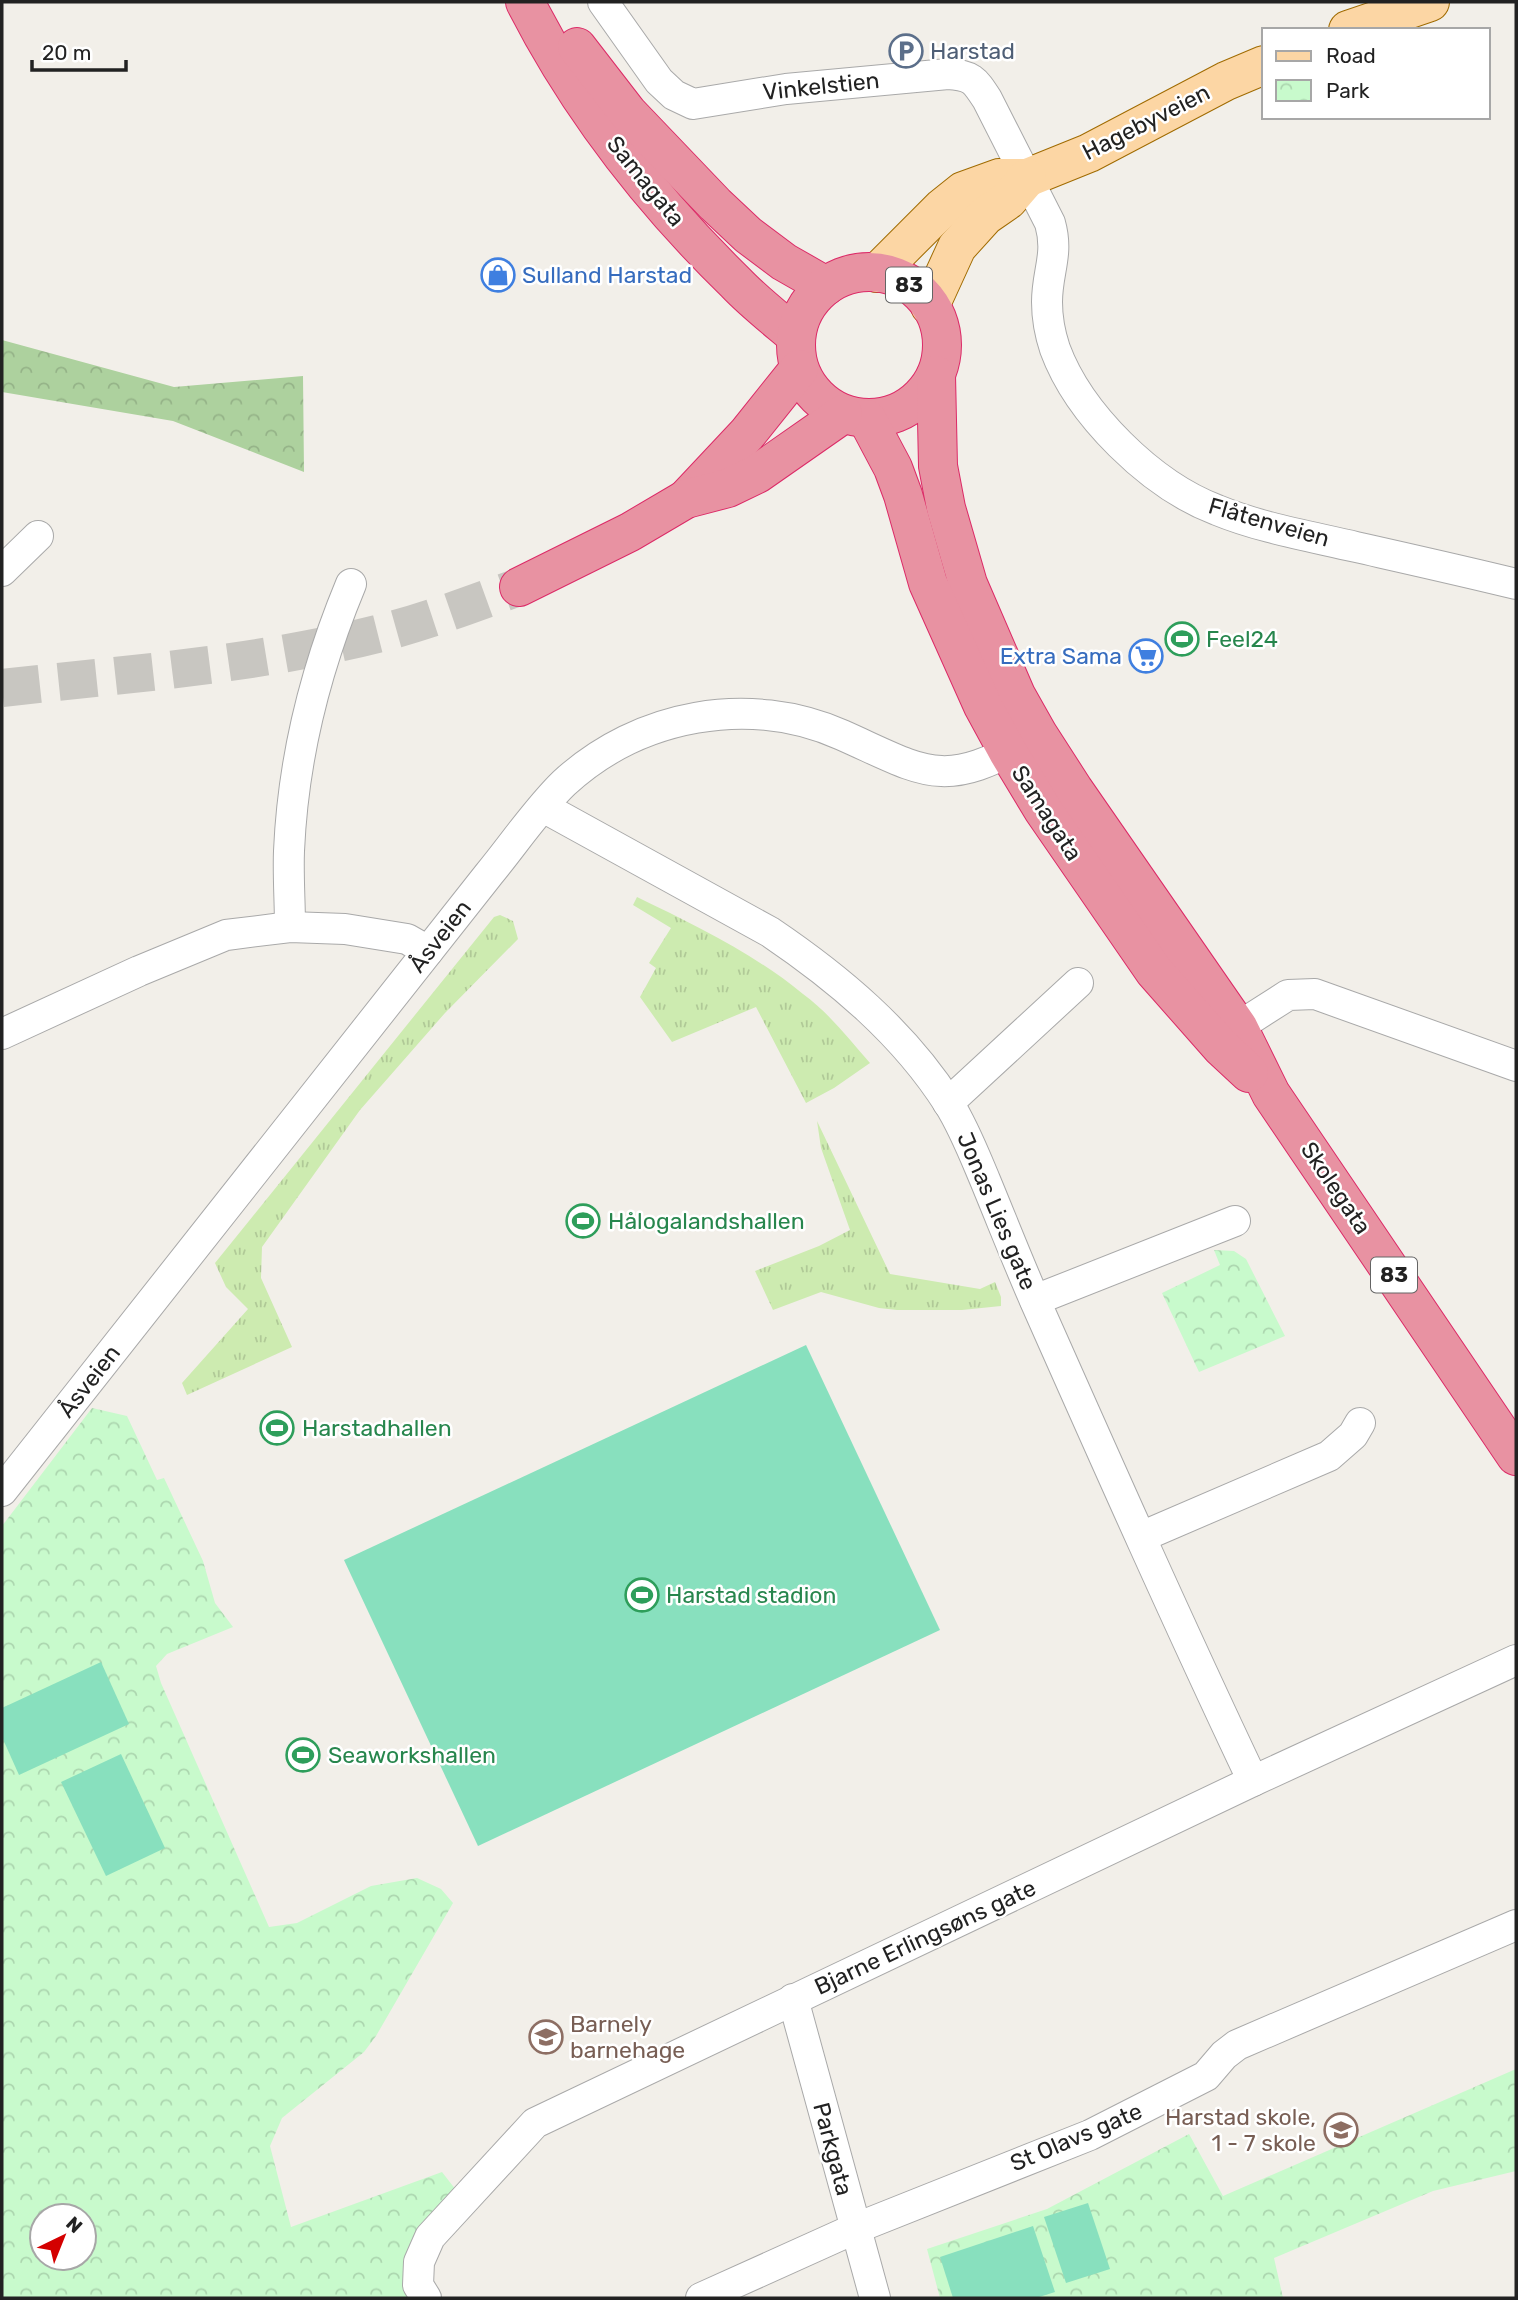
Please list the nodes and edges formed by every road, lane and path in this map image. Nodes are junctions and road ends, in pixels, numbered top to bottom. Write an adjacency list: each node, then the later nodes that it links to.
1 (525, 2): 11 (highway, Samagata / 83)
2 (542, 2): 9 (highway, Samagata)
3 (603, 2): 7 (street, Vinkelstien)
4 (1430, 2): 5 (main road)
5 (1354, 28)
6 (1262, 66): 7 (main road, Hagebyveien)
7 (1027, 178): 8 (main road, Hagebyveien); 10 (main road, Hagebyveien); 18 (street, Flåtenveien)
8 (877, 273): 9 (highway, 83); 10 (highway, 83)
9 (825, 286): 11 (highway)
10 (930, 306): 12 (highway, 83)
11 (798, 353): 13 (highway, 83); 14 (highway)
12 (936, 376): 13 (highway); 20 (highway, Samagata / 83)
13 (855, 416): 14 (highway); 20 (highway, Samagata / 83)
14 (686, 499): 19 (highway)
15 (38, 536): 16 (street)
16 (2, 571)
17 (351, 584): 22 (street)
18 (1516, 584)
19 (519, 587)
20 (1023, 743): 21 (street, Åsveien); 25 (highway, Samagata / 83); 28 (highway, Samagata / 83)
21 (544, 807): 23 (street, Åsveien); 29 (street, Jonas Lies gate)
22 (290, 927): 23 (street); 26 (street)
23 (428, 950): 34 (street, Åsveien)
24 (1078, 983): 29 (street)
25 (1238, 1027): 27 (street); 28 (highway, Samagata / 83)
26 (2, 1034)
27 (1516, 1066)
28 (1271, 1094): 33 (highway, Skolegata / 83)
29 (948, 1103): 31 (street, Jonas Lies gate)
30 (1235, 1221): 31 (street)
31 (1035, 1300): 35 (street, Jonas Lies gate)
32 (1360, 1423): 35 (street)
33 (1516, 1457)
34 (2, 1491)
35 (1141, 1537): 37 (street, Jonas Lies gate)
36 (1516, 1660): 37 (street, Bjarne Erlingsøns gate)
37 (1253, 1781): 39 (street, Bjarne Erlingsøns gate)
38 (1516, 1925): 40 (street, St Olavs gate)
39 (793, 1999): 40 (street, Parkgata); 41 (street, Bjarne Erlingsøns gate)
40 (854, 2229): 42 (street, St Olavs gate); 43 (street, Parkgata)
41 (426, 2298)
42 (701, 2298)
43 (875, 2298)

